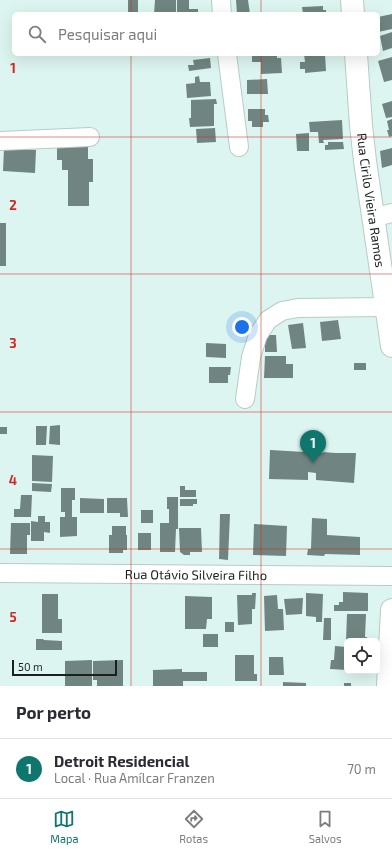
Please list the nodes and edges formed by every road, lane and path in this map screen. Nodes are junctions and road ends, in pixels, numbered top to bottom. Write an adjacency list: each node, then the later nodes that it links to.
1 (221, 0): 3 (street)
2 (352, 0): 4 (main road)
3 (222, 12)
4 (353, 12)
5 (227, 56): 9 (street)
6 (356, 56): 10 (main road, Rua Cirilo Vieira Ramos)
7 (90, 137): 8 (street)
8 (0, 141)
9 (239, 147)
10 (382, 215): 11 (main road, Rua Cirilo Vieira Ramos)
11 (386, 307): 12 (main road, Rua Cirilo Vieira Ramos); 13 (street)
12 (392, 346)
13 (245, 399)
14 (0, 574): 15 (street, Rua Otávio Silveira Filho)
15 (392, 576)
16 (392, 610): 17 (main road)
17 (388, 686)

